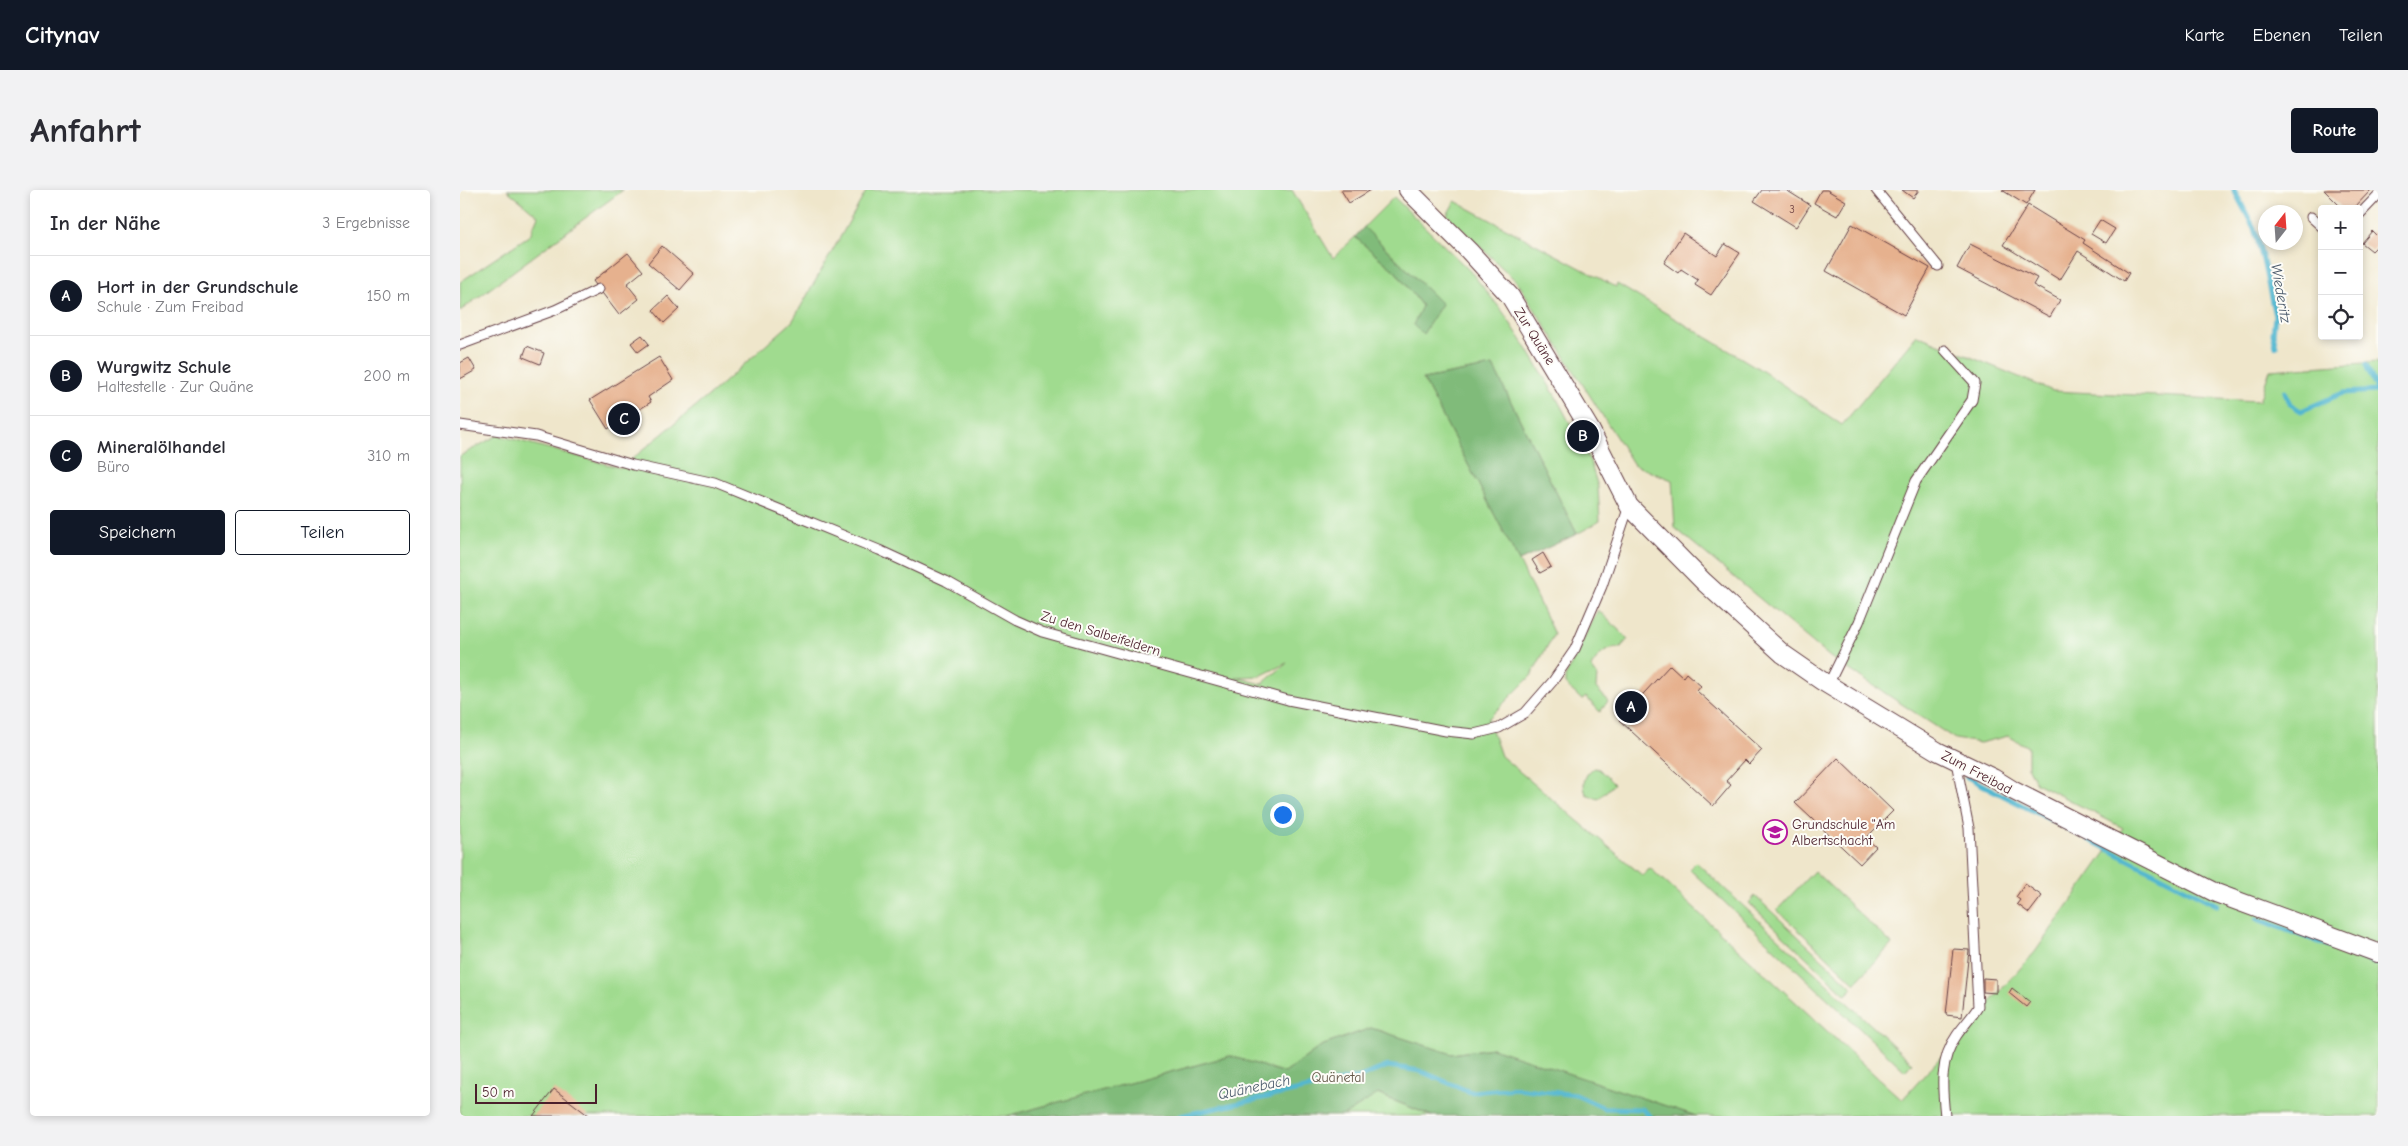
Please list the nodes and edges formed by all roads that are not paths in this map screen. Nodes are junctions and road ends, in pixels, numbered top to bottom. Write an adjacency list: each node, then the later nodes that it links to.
1 (1408, 190): 12 (street, Zur Quäne)
2 (1876, 190): 7 (lane)
3 (2378, 195): 4 (lane)
4 (2363, 211)
5 (2311, 217): 6 (lane)
6 (2318, 223)
7 (1938, 266)
8 (599, 289): 9 (lane)
9 (460, 345)
10 (1945, 350): 13 (lane)
11 (460, 425): 12 (lane, Zu den Salbeifeldern)
12 (1629, 506): 13 (street, Zum Freibad)
13 (1828, 685): 14 (street, Zum Freibad)
14 (1956, 762): 15 (street, Zum Freibad); 16 (lane)
15 (2378, 953)
16 (1945, 1116)

